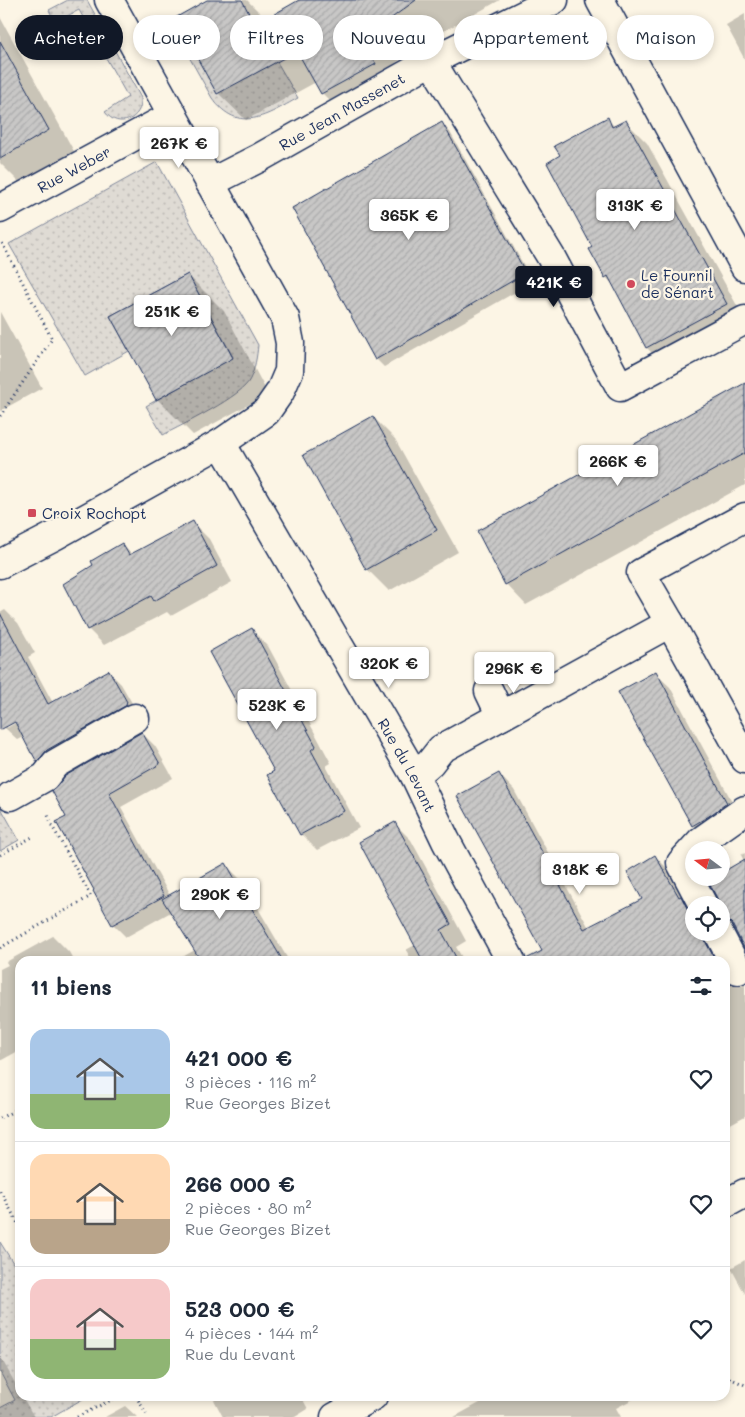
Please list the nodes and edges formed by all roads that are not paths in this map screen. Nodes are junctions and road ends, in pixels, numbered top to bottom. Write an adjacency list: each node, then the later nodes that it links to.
1 (109, 0): 5 (street)
2 (554, 0): 4 (street, Rue Jean Massenet)
3 (600, 0): 8 (street)
4 (431, 61): 6 (street, Rue Jean Massenet); 9 (street)
5 (173, 115): 6 (street); 7 (street, Rue Weber)
6 (210, 183): 10 (street)
7 (0, 210)
8 (745, 268)
9 (745, 320)
10 (221, 443): 12 (street); 18 (street, Rue du Levant)
11 (745, 517): 13 (street)
12 (0, 564)
13 (670, 623): 15 (street); 17 (street)
14 (489, 691): 15 (street)
15 (501, 716): 18 (street)
16 (135, 718): 19 (street)
17 (745, 759)
18 (415, 776): 23 (street, Rue du Levant)
19 (11, 796)
20 (745, 810): 21 (street)
21 (698, 896)
22 (723, 941): 24 (street)
23 (508, 956)
24 (738, 970)
25 (745, 1193): 26 (street)
26 (730, 1201)
27 (364, 1401): 28 (street)
28 (335, 1417)

